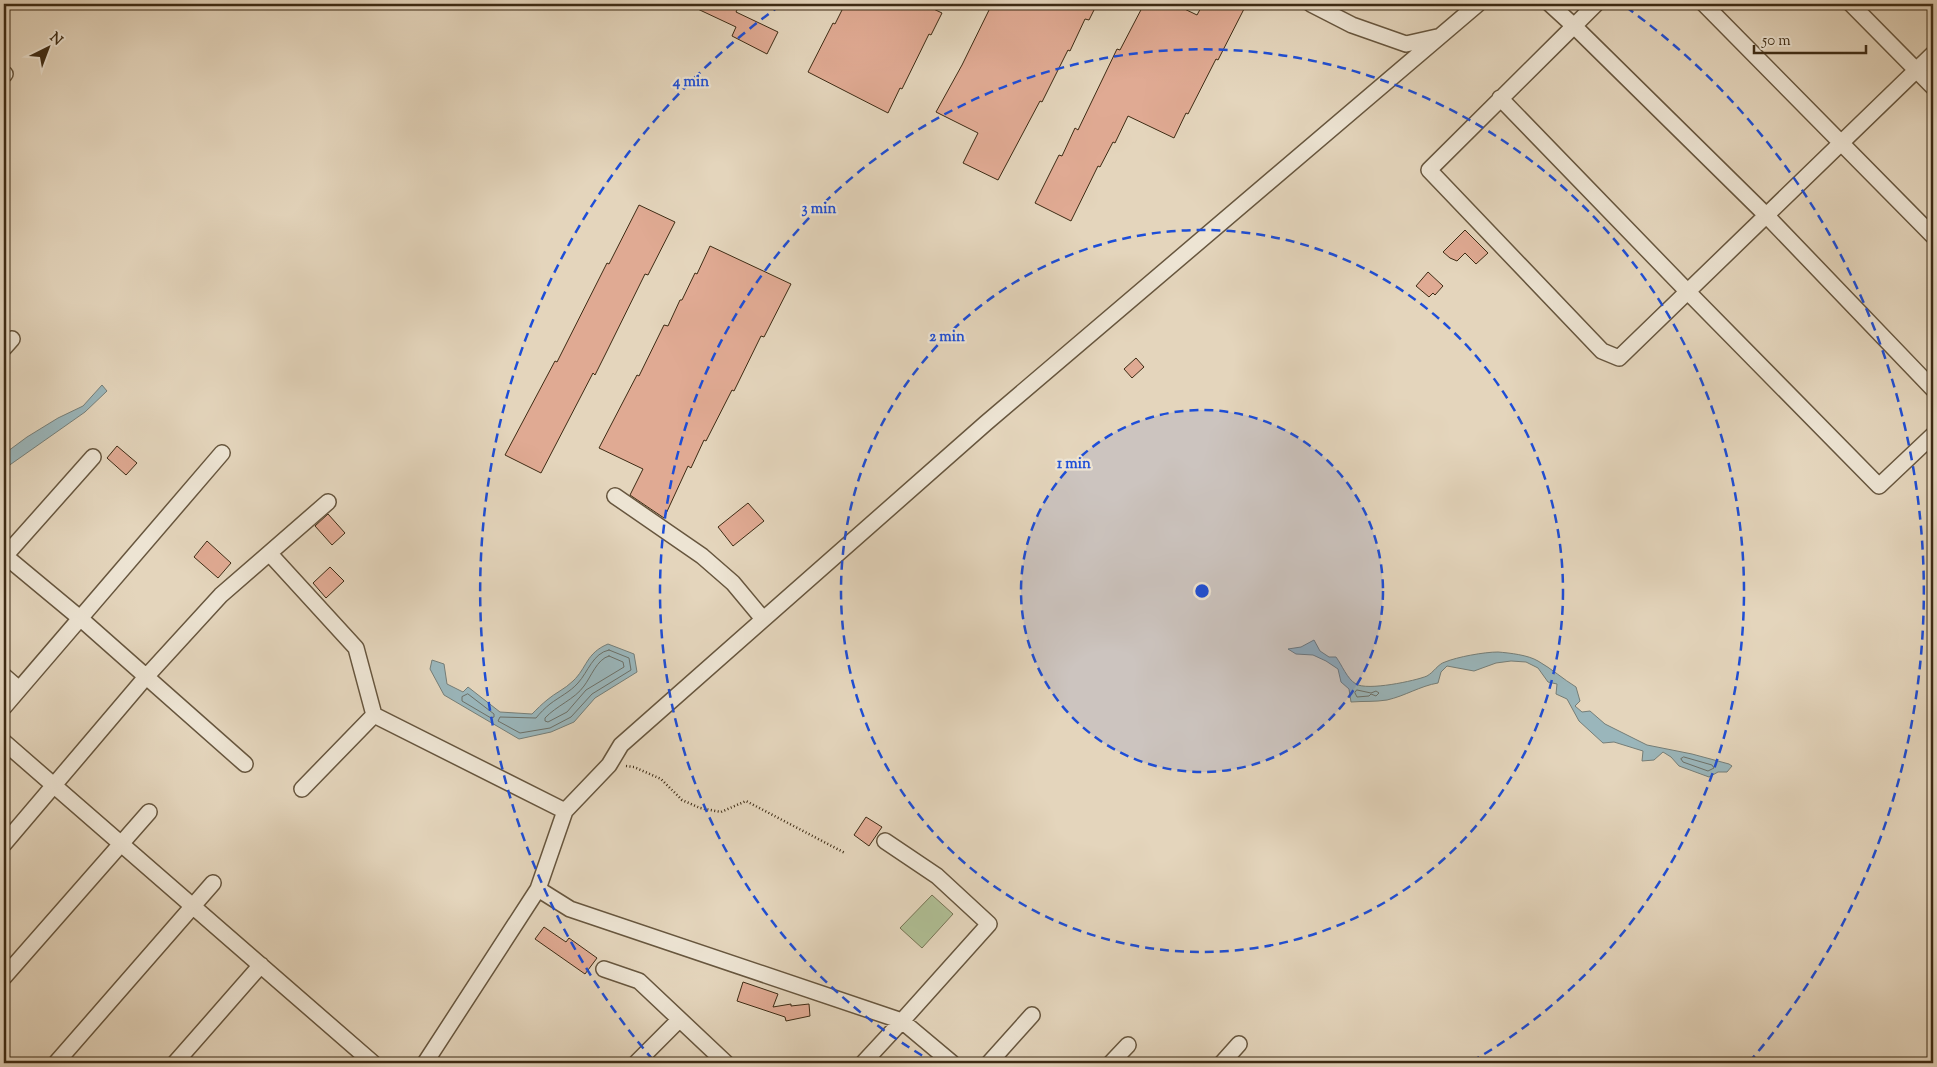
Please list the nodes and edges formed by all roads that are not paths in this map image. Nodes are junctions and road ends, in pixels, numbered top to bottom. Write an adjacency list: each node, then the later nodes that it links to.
1 (1311, 4): 8 (street)
2 (1478, 4): 8 (street)
3 (1550, 4): 7 (street)
4 (1596, 4): 7 (street)
5 (1704, 4): 13 (street)
6 (1851, 4): 10 (street)
7 (1574, 26): 12 (street); 14 (street)
8 (1438, 37): 26 (street)
9 (1933, 54): 10 (street)
10 (1917, 70): 11 (street); 13 (street)
11 (1933, 87)
12 (1500, 98): 16 (street); 16 (street)
13 (1842, 142): 14 (street); 15 (street)
14 (1766, 216): 16 (street); 17 (street)
15 (1933, 236)
16 (1688, 292): 18 (street)
17 (1933, 389)
18 (1933, 436)
19 (222, 454): 25 (street)
20 (93, 457): 24 (street)
21 (615, 496): 26 (street)
22 (328, 502): 23 (street)
23 (270, 554): 28 (street); 31 (street)
24 (4, 555): 25 (street)
25 (81, 619): 28 (street); 29 (street)
26 (763, 619): 36 (street)
27 (4, 676): 29 (street)
28 (145, 678): 33 (street); 34 (street)
29 (19, 689): 30 (street)
30 (4, 707)
31 (374, 715): 35 (street); 36 (street)
32 (4, 742): 34 (street)
33 (245, 764)
34 (55, 786): 39 (street); 40 (street)
35 (302, 789)
36 (565, 811): 42 (street)
37 (149, 812): 39 (street)
38 (885, 841): 49 (street)
39 (121, 843): 43 (street); 46 (street)
40 (4, 844)
41 (213, 883): 43 (street)
42 (538, 889): 49 (street); 55 (street)
43 (192, 906): 44 (street); 52 (street)
44 (261, 965): 53 (street); 54 (street)
45 (604, 968): 48 (street)
46 (4, 977)
47 (1032, 1015): 60 (street)
48 (679, 1020): 56 (street); 57 (street)
49 (902, 1021): 58 (street); 59 (street)
50 (1239, 1044): 62 (street)
51 (1128, 1045): 61 (street)
52 (56, 1063)
53 (175, 1063)
54 (373, 1063)
55 (425, 1063)
56 (636, 1063)
57 (726, 1063)
58 (862, 1063)
59 (952, 1063)
60 (989, 1063)
61 (1111, 1063)
62 (1222, 1063)

